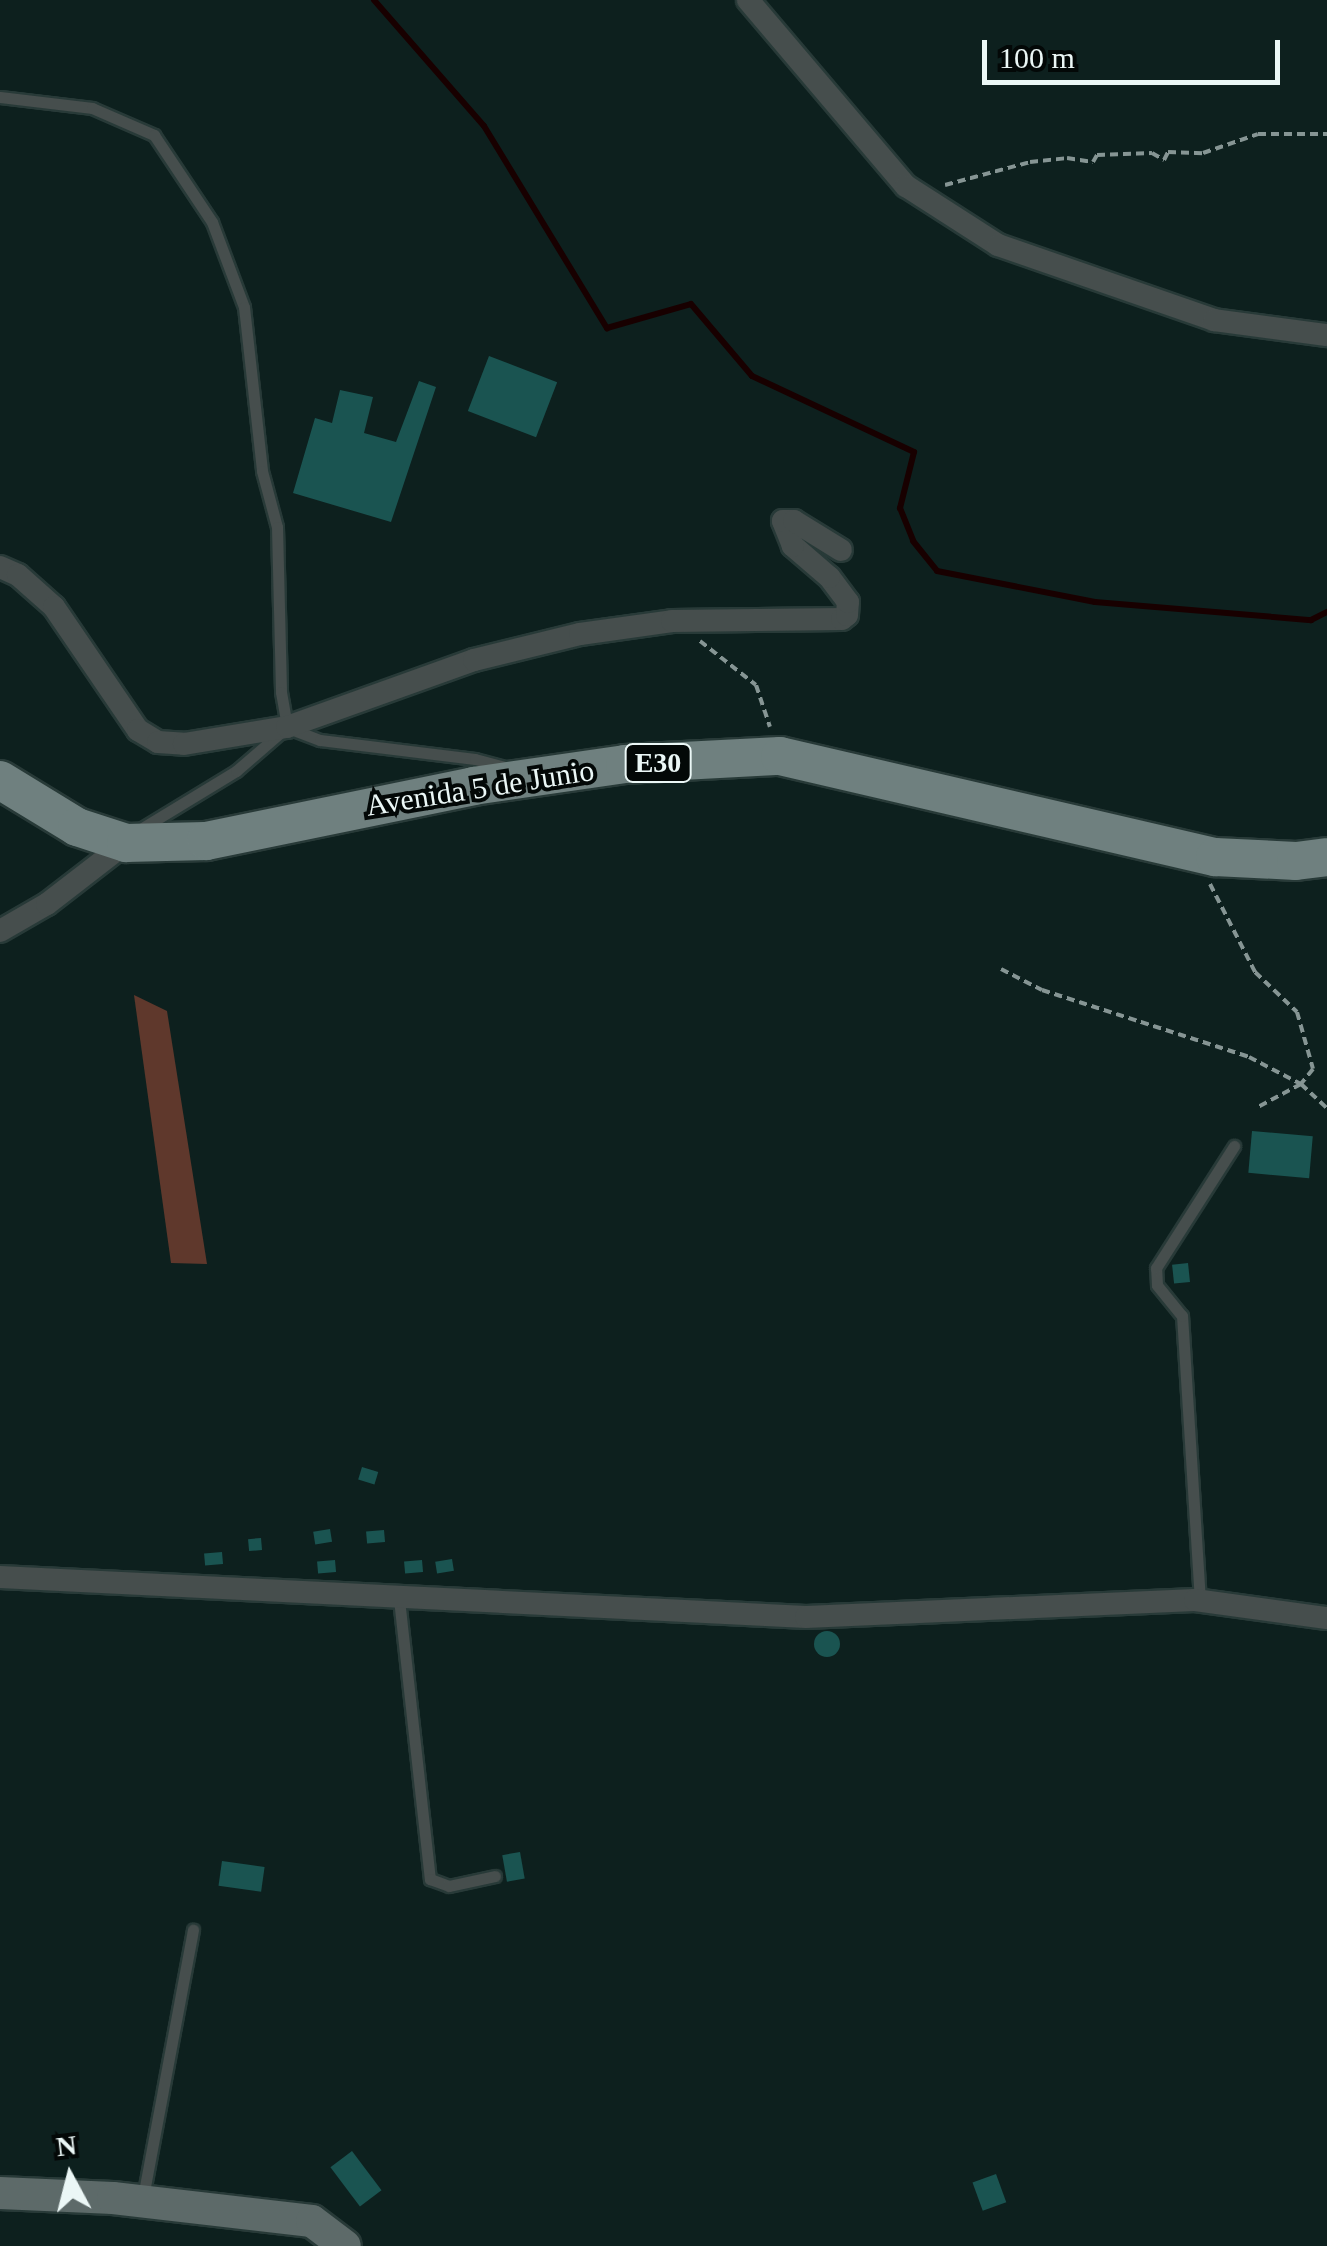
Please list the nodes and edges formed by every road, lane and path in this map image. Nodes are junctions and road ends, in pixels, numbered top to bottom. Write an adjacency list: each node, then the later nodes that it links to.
1 (748, 0): 4 (street)
2 (0, 97): 9 (lane)
3 (1327, 134): 4 (path)
4 (916, 192): 5 (street)
5 (1327, 335)
6 (841, 550): 8 (street)
7 (0, 567): 9 (street)
8 (672, 621): 9 (street); 10 (path)
9 (287, 727): 11 (lane); 13 (lane)
10 (780, 756): 11 (main road, Avenida 5 de Junio / E30); 14 (main road, Avenida 5 de Junio / E30)
11 (538, 777): 13 (main road, Avenida 5 de Junio / E30)
12 (0, 780): 13 (main road, Avenida 5 de Junio / E30)
13 (126, 842): 16 (street)
14 (1195, 853): 15 (main road, Avenida 5 de Junio / E30); 18 (path)
15 (1327, 857)
16 (0, 931)
17 (1001, 970): 18 (path)
18 (1301, 1084): 19 (path); 20 (path)
19 (1256, 1108)
20 (1327, 1108)
21 (1234, 1146): 24 (lane)
22 (0, 1577): 23 (street)
23 (398, 1599): 24 (street); 26 (lane)
24 (1200, 1601): 25 (street)
25 (1327, 1618)
26 (495, 1876)
27 (192, 1930): 29 (lane)
28 (0, 2192): 29 (street)
29 (142, 2201): 30 (street)
30 (345, 2246)

